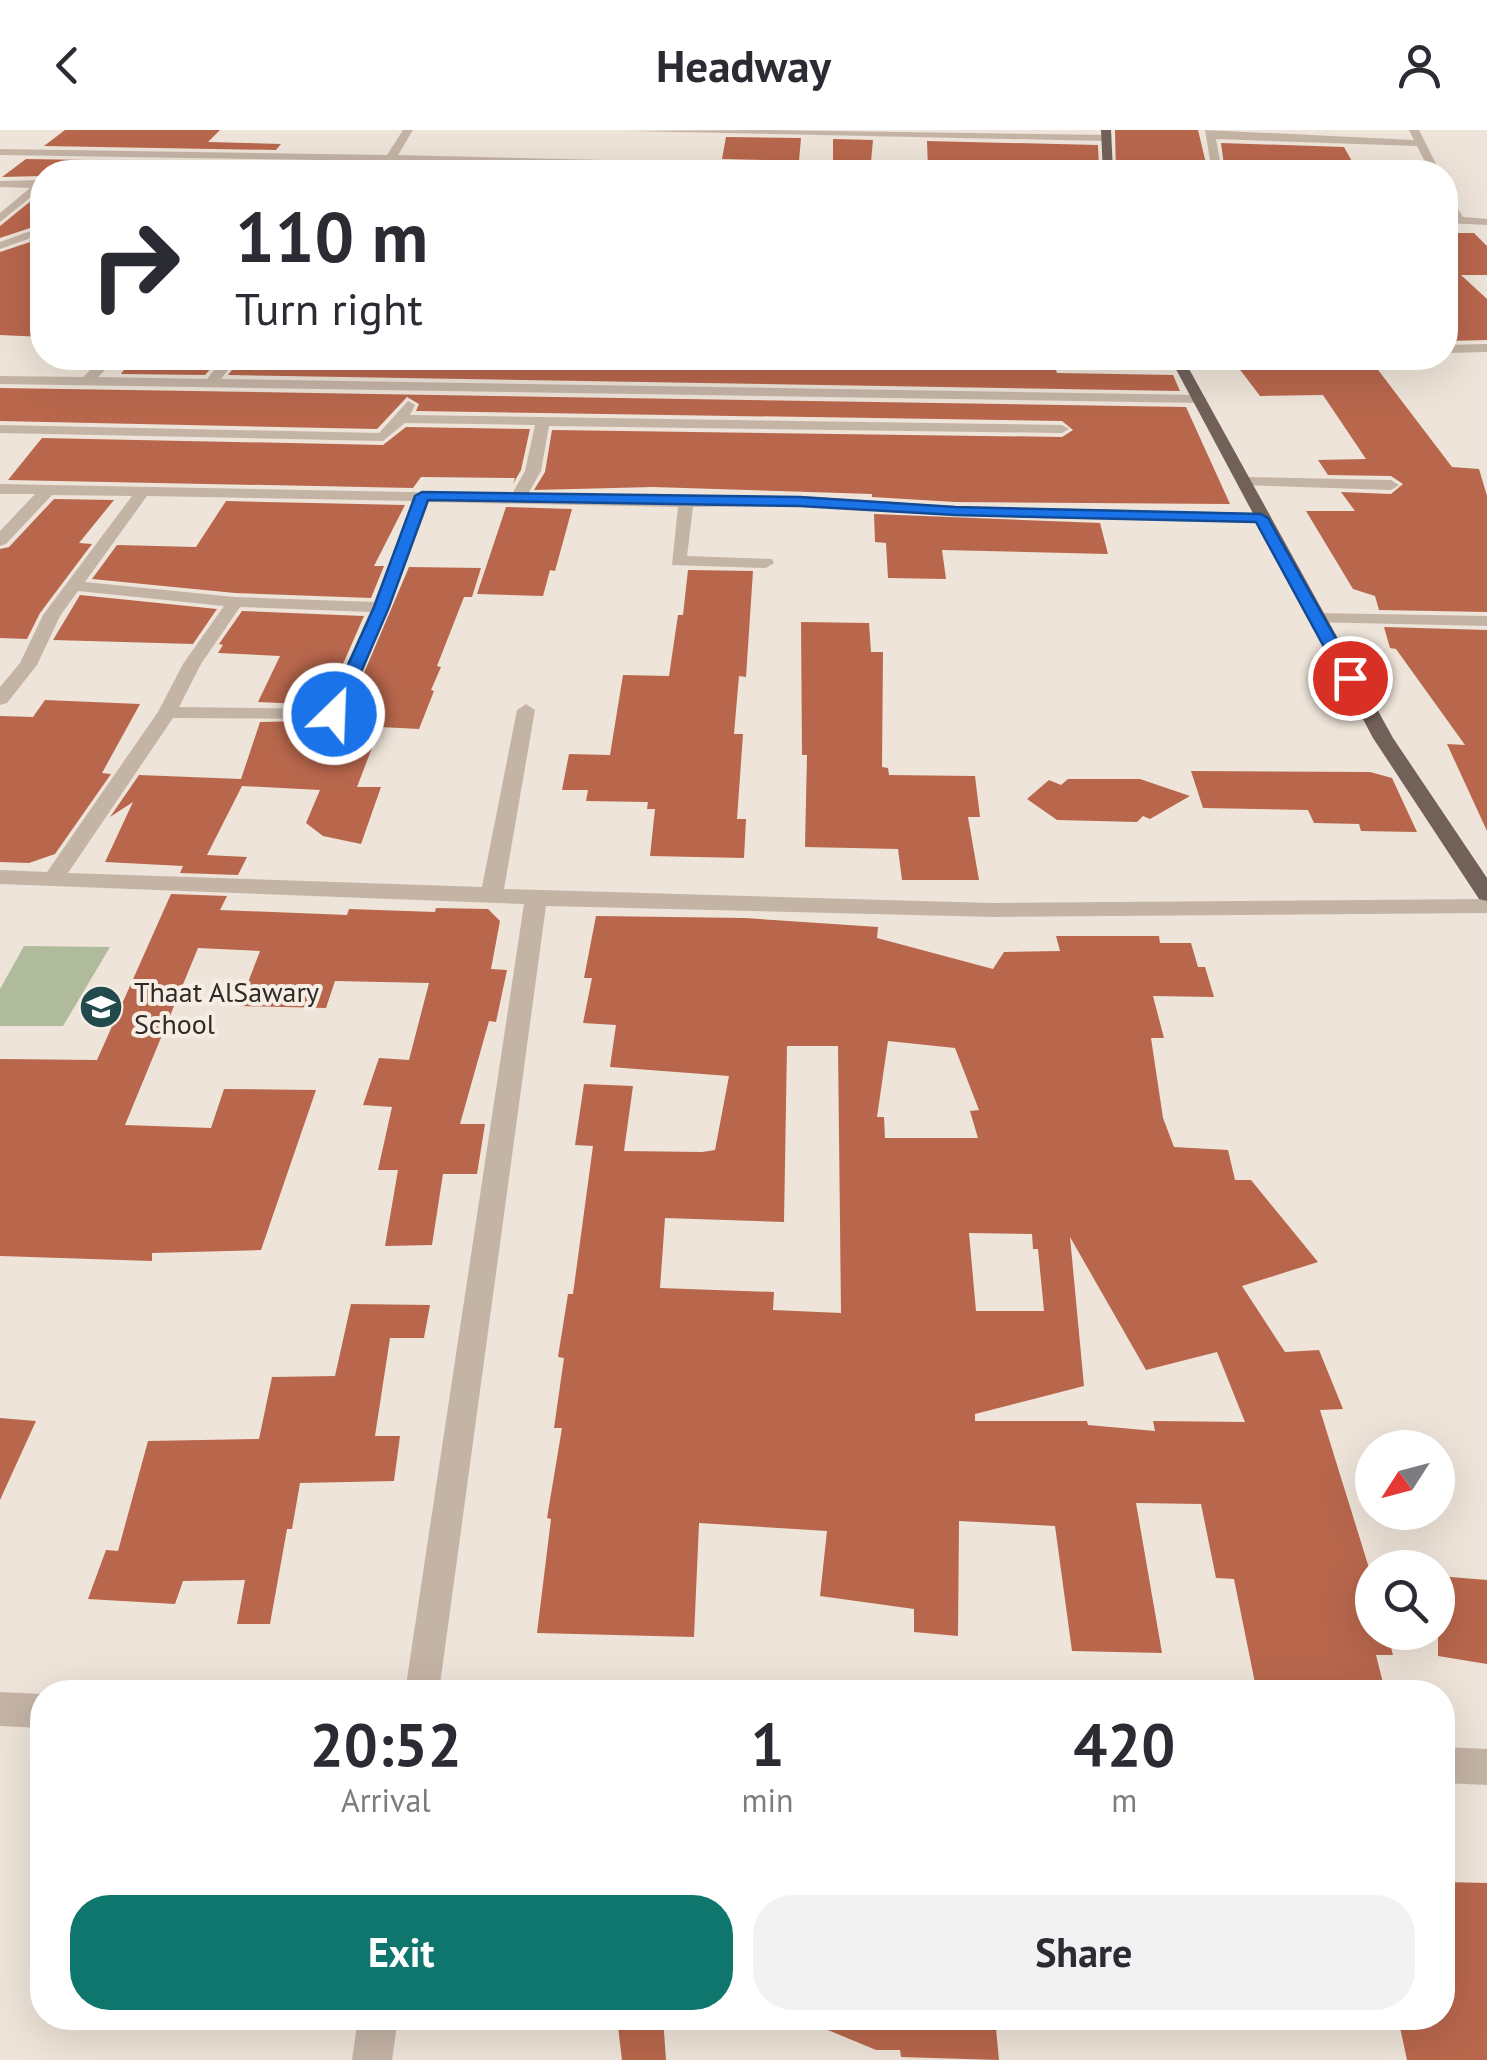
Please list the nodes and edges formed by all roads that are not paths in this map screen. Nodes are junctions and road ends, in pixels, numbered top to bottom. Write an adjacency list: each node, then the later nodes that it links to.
1 (408, 130): 11 (street)
2 (1414, 130): 8 (street)
3 (634, 131): 4 (street)
4 (816, 133): 6 (street); 14 (street)
5 (1212, 133): 7 (street); 16 (street)
6 (1106, 134): 15 (main road)
7 (1302, 134): 8 (street)
8 (1420, 143): 17 (street)
9 (0, 152): 10 (street)
10 (79, 154): 11 (street); 12 (street)
11 (391, 159): 13 (street)
12 (71, 160)
13 (437, 160)
14 (811, 160)
15 (1107, 160)
16 (1216, 160)
17 (1429, 160)
18 (0, 184): 19 (street)
19 (30, 184)
20 (30, 195): 23 (street)
21 (1459, 221): 22 (street)
22 (1487, 222)
23 (0, 223): 24 (street)
24 (30, 227)
25 (30, 234): 26 (street)
26 (0, 246)
27 (1487, 348): 28 (street)
28 (1458, 349)
29 (99, 370): 33 (street)
30 (222, 370): 34 (street)
31 (1183, 370): 36 (main road)
32 (0, 380): 33 (street)
33 (86, 384): 34 (street)
34 (210, 385): 35 (street)
35 (416, 387): 36 (street); 37 (street)
36 (1200, 399): 41 (main road)
37 (402, 419): 38 (street); 40 (street)
38 (543, 420): 39 (street); 47 (street)
39 (1062, 429)
40 (0, 430)
41 (1246, 482): 42 (street); 49 (main road)
42 (1391, 486)
43 (0, 489): 44 (street)
44 (47, 490): 45 (street); 50 (street)
45 (142, 493): 46 (street); 52 (street)
46 (422, 496): 47 (street); 54 (street)
47 (518, 498): 48 (street)
48 (686, 502): 49 (street); 51 (street)
49 (1261, 518): 55 (main road)
50 (0, 540)
51 (766, 563)
52 (76, 586): 53 (street); 57 (street)
53 (235, 602): 54 (street); 59 (street)
54 (382, 607): 59 (street)
55 (1316, 618): 56 (street); 63 (main road)
56 (1487, 621)
57 (0, 699)
58 (526, 710): 62 (street)
59 (167, 712): 61 (street)
60 (0, 877): 61 (street)
61 (54, 878): 62 (street)
62 (492, 894): 64 (street)
63 (1487, 894)
64 (536, 899): 65 (street); 66 (street)
65 (1487, 906)
66 (424, 1680)
67 (0, 1709): 68 (street)
68 (30, 1710)
69 (1455, 1765): 70 (street)
70 (1487, 1766)
71 (376, 2030): 72 (street)
72 (372, 2060)

